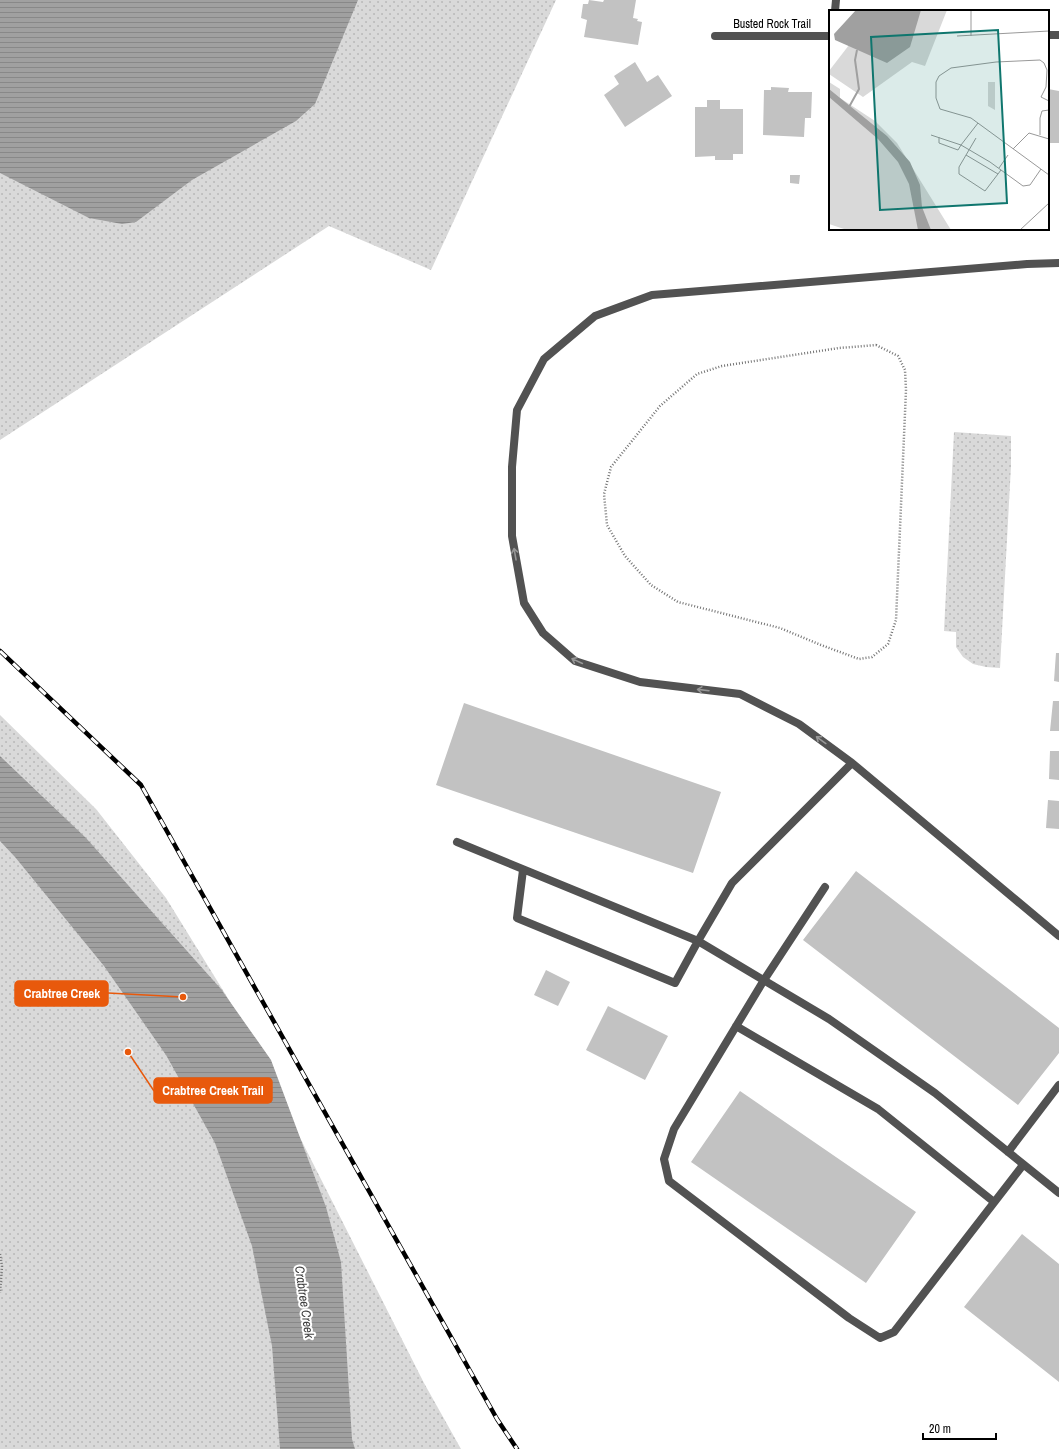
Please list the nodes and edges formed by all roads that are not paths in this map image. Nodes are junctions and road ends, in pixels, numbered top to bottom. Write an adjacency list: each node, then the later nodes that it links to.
1 (715, 36): 2 (street, Busted Rock Trail)
2 (829, 36)
3 (1059, 263): 4 (street, one-way to 3)
4 (852, 763): 8 (street); 9 (street)
5 (457, 842): 6 (street)
6 (523, 870): 9 (street); 9 (street)
7 (825, 887): 10 (street)
8 (1059, 936)
9 (698, 941): 10 (street)
10 (764, 980): 11 (street); 13 (street)
11 (736, 1026): 16 (street); 16 (street)
12 (1059, 1085): 13 (street)
13 (1008, 1152): 14 (street)
14 (1023, 1165): 15 (street); 16 (street)
15 (1059, 1193)
16 (994, 1202)

